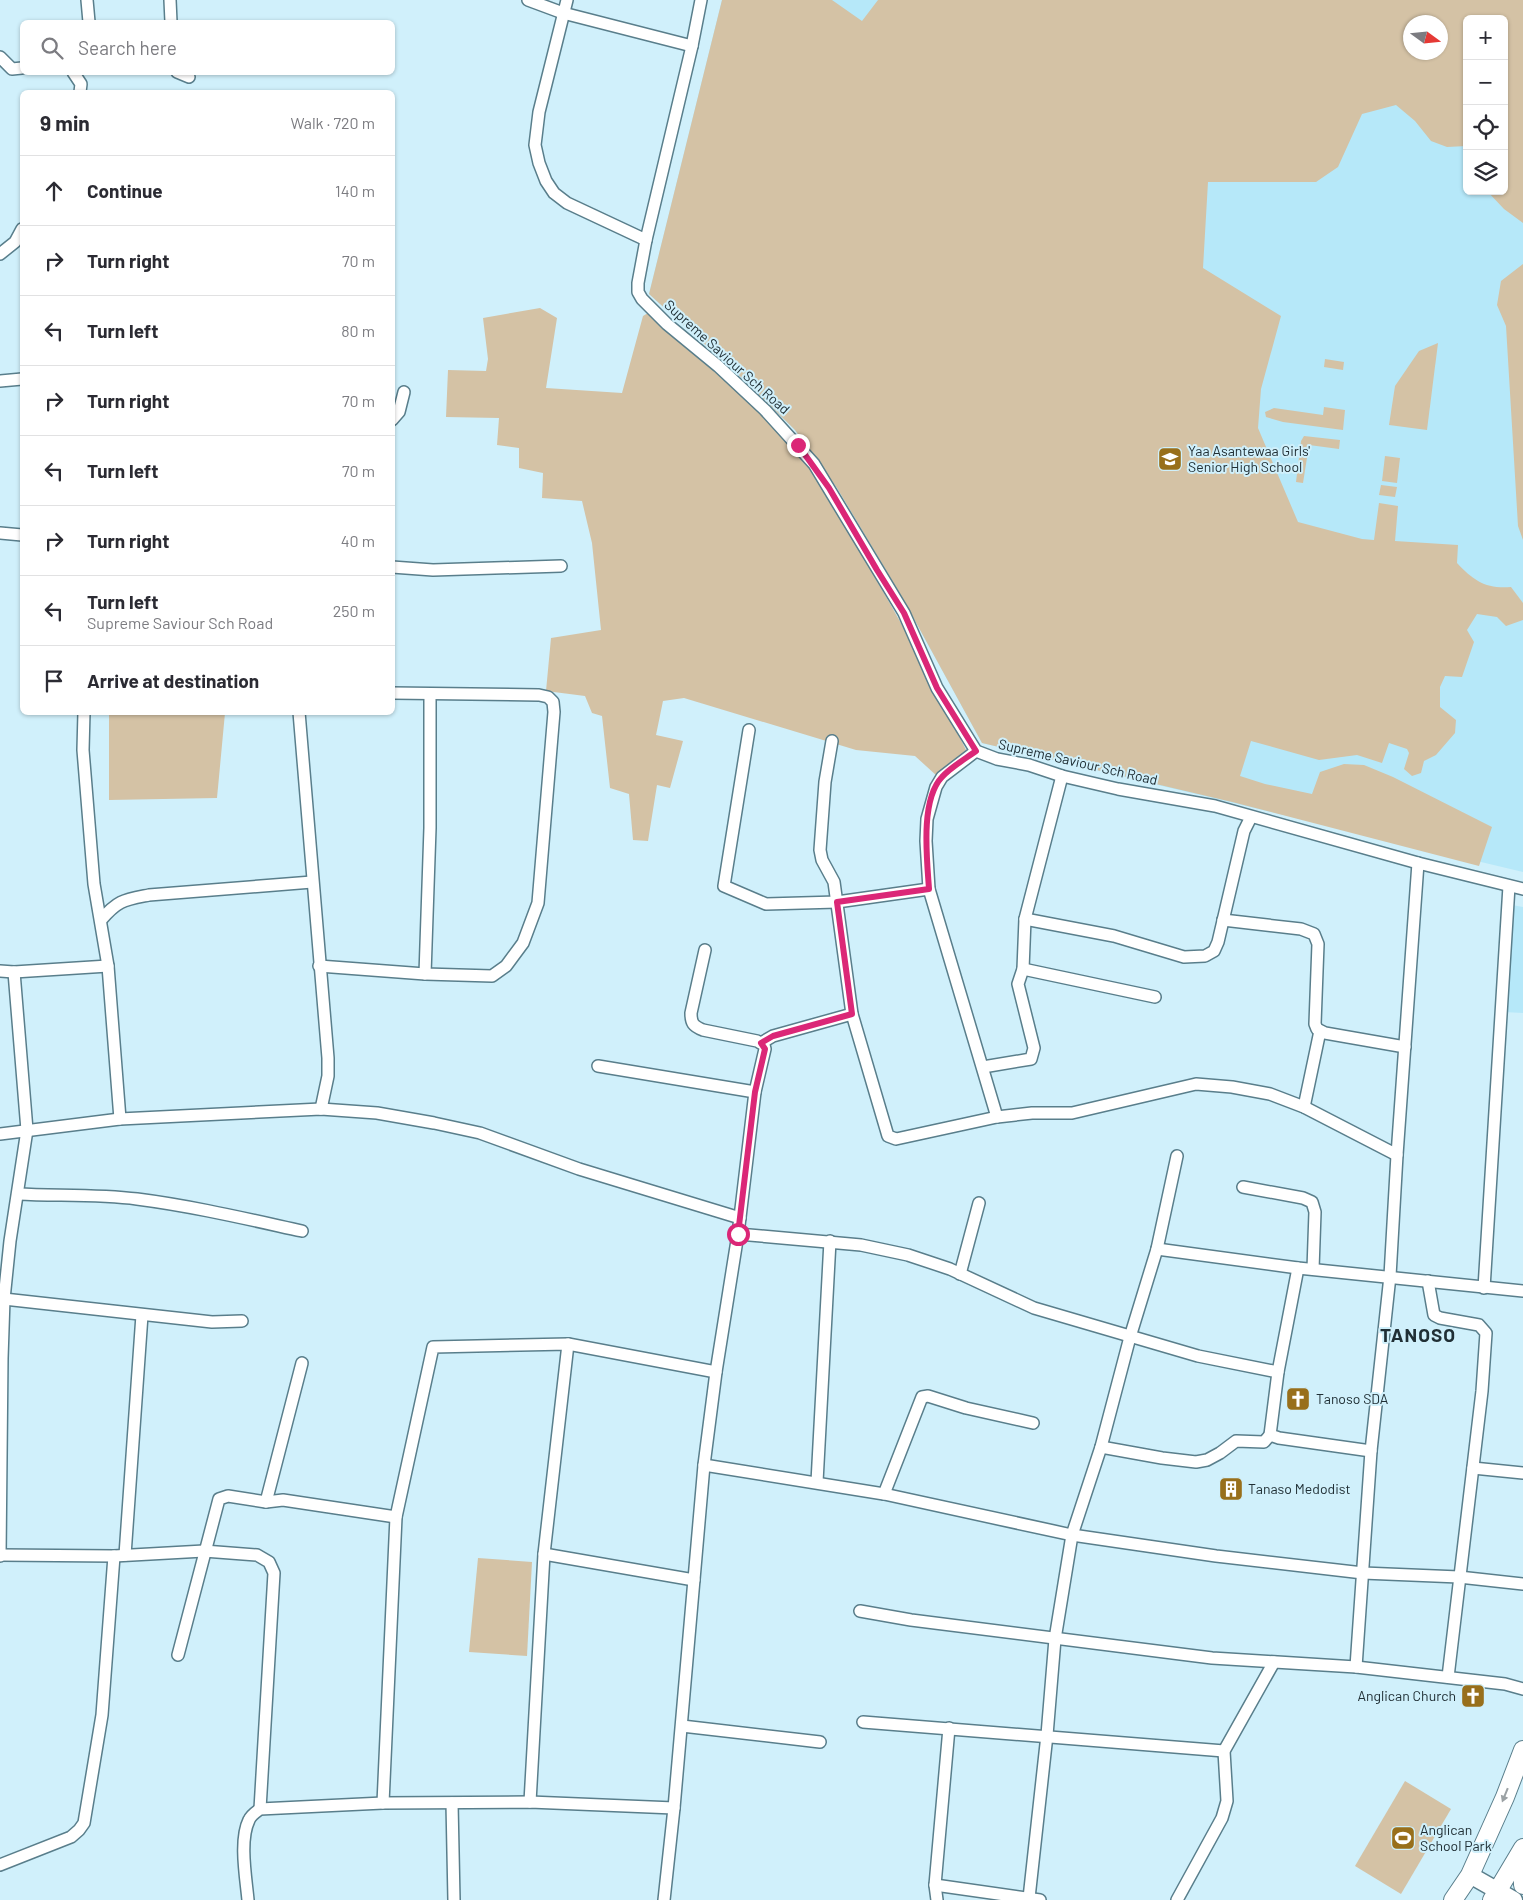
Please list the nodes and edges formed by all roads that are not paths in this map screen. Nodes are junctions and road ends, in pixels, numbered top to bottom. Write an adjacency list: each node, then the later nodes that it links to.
1 (87, 0): 7 (street)
2 (170, 0): 8 (street)
3 (528, 0): 6 (street)
4 (567, 0): 6 (street)
5 (701, 0): 9 (street, Supreme Saviour Sch Road)
6 (563, 13): 9 (street); 15 (street)
7 (89, 20)
8 (170, 20)
9 (692, 46): 15 (street, Supreme Saviour Sch Road)
10 (0, 57): 11 (street)
11 (20, 68)
12 (183, 75): 13 (street)
13 (189, 78)
14 (20, 233): 16 (street)
15 (646, 240): 31 (street, Supreme Saviour Sch Road)
16 (0, 254)
17 (20, 379): 18 (street)
18 (0, 381)
19 (404, 392): 20 (street)
20 (395, 417)
21 (0, 532): 22 (street)
22 (20, 534)
23 (561, 566): 24 (street)
24 (395, 567)
25 (395, 694): 26 (street)
26 (430, 694): 49 (street); 49 (street)
27 (84, 715): 41 (street)
28 (299, 715): 35 (street)
29 (749, 730): 39 (street)
30 (832, 741): 39 (street)
31 (976, 751): 32 (street, Supreme Saviour Sch Road); 37 (street)
32 (1062, 776): 33 (street, Supreme Saviour Sch Road); 40 (street)
33 (1251, 817): 34 (street, Supreme Saviour Sch Road); 42 (street)
34 (1418, 863): 36 (street, Supreme Saviour Sch Road); 54 (street)
35 (312, 882): 41 (street); 45 (street)
36 (1509, 886): 38 (street, Supreme Saviour Sch Road); 79 (street)
37 (929, 889): 39 (street); 56 (street)
38 (1523, 889)
39 (837, 902): 51 (street)
40 (1025, 919): 42 (street); 46 (street)
41 (101, 920): 44 (street)
42 (1223, 920): 52 (street)
43 (705, 950): 53 (street)
44 (108, 966): 48 (street); 61 (street)
45 (319, 966): 49 (street); 59 (street)
46 (1022, 969): 50 (street); 56 (street)
47 (0, 971): 48 (street)
48 (14, 972): 62 (street)
49 (425, 974)
50 (1155, 997)
51 (852, 1014): 53 (street); 60 (street)
52 (1320, 1032): 54 (street); 58 (street)
53 (766, 1039): 57 (street)
54 (1404, 1047): 64 (street)
55 (598, 1066): 57 (street)
56 (983, 1067): 60 (street)
57 (755, 1092): 69 (street)
58 (1304, 1107): 60 (street); 64 (street)
59 (321, 1109): 61 (street); 69 (street)
60 (997, 1117)
61 (120, 1119): 62 (street)
62 (27, 1130): 63 (street); 67 (street)
63 (0, 1134)
64 (1397, 1154): 77 (street)
65 (1177, 1156): 73 (street)
66 (1243, 1187): 75 (street)
67 (18, 1194): 70 (street); 81 (street)
68 (979, 1203): 76 (street)
69 (740, 1218): 71 (street)
70 (302, 1231)
71 (738, 1234): 72 (street); 87 (street)
72 (830, 1242): 76 (street); 96 (street)
73 (1157, 1249): 74 (street); 84 (street)
74 (1298, 1268): 75 (street); 88 (street)
75 (1313, 1269): 77 (street)
76 (960, 1274): 84 (street)
77 (1390, 1276): 78 (street); 92 (street)
78 (1428, 1281): 79 (street); 94 (street)
79 (1484, 1288): 80 (street)
80 (1523, 1291)
81 (4, 1300): 82 (street); 103 (street)
82 (142, 1315): 83 (street); 104 (street)
83 (242, 1321)
84 (1130, 1337): 88 (street); 91 (street)
85 (568, 1344): 87 (street); 99 (street); 102 (street)
86 (302, 1363): 98 (street)
87 (716, 1372): 93 (street)
88 (1278, 1372): 90 (street)
89 (1033, 1423): 97 (street)
90 (1270, 1435): 91 (street); 92 (street)
91 (1101, 1447): 100 (street)
92 (1371, 1451): 105 (street)
93 (704, 1466): 96 (street); 107 (street)
94 (1473, 1468): 95 (street); 106 (street)
95 (1523, 1473)
96 (817, 1482): 97 (street)
97 (884, 1494): 100 (street)
98 (266, 1502): 99 (street); 101 (street)
99 (396, 1517): 123 (street)
100 (1072, 1535): 105 (street); 110 (street)
101 (204, 1551): 104 (street); 111 (street); 127 (street)
102 (544, 1554): 107 (street); 124 (street)
103 (0, 1555): 104 (street)
104 (119, 1555): 129 (street)
105 (1363, 1573): 106 (street); 113 (street)
106 (1459, 1577): 108 (street); 114 (street)
107 (694, 1580): 117 (street)
108 (1523, 1584)
109 (860, 1611): 110 (street)
110 (1055, 1640): 112 (street); 119 (street)
111 (178, 1654)
112 (1274, 1662): 113 (street); 122 (street)
113 (1356, 1667): 114 (street)
114 (1448, 1677): 115 (street)
115 (1523, 1689)
116 (863, 1722): 118 (street)
117 (682, 1726): 120 (street); 126 (street)
118 (949, 1728): 119 (street); 132 (street)
119 (1047, 1735): 122 (street); 134 (street)
120 (820, 1742)
121 (1523, 1750): 130 (main road, one-way to 130)
122 (1224, 1751): 139 (street)
123 (383, 1802): 125 (street); 127 (street)
124 (530, 1802): 125 (street); 126 (street)
125 (452, 1803): 136 (street)
126 (674, 1808): 137 (street)
127 (260, 1809): 135 (street)
128 (1522, 1849): 131 (main road); 133 (main road)
129 (0, 1864)
130 (1470, 1875): 133 (street); 140 (main road)
131 (1523, 1884)
132 (935, 1885): 134 (street); 138 (street)
133 (1495, 1896): 141 (street)
134 (1034, 1899)
135 (248, 1900)
136 (454, 1900)
137 (664, 1900)
138 (937, 1900)
139 (1178, 1900)
140 (1453, 1900)
141 (1514, 1900)

